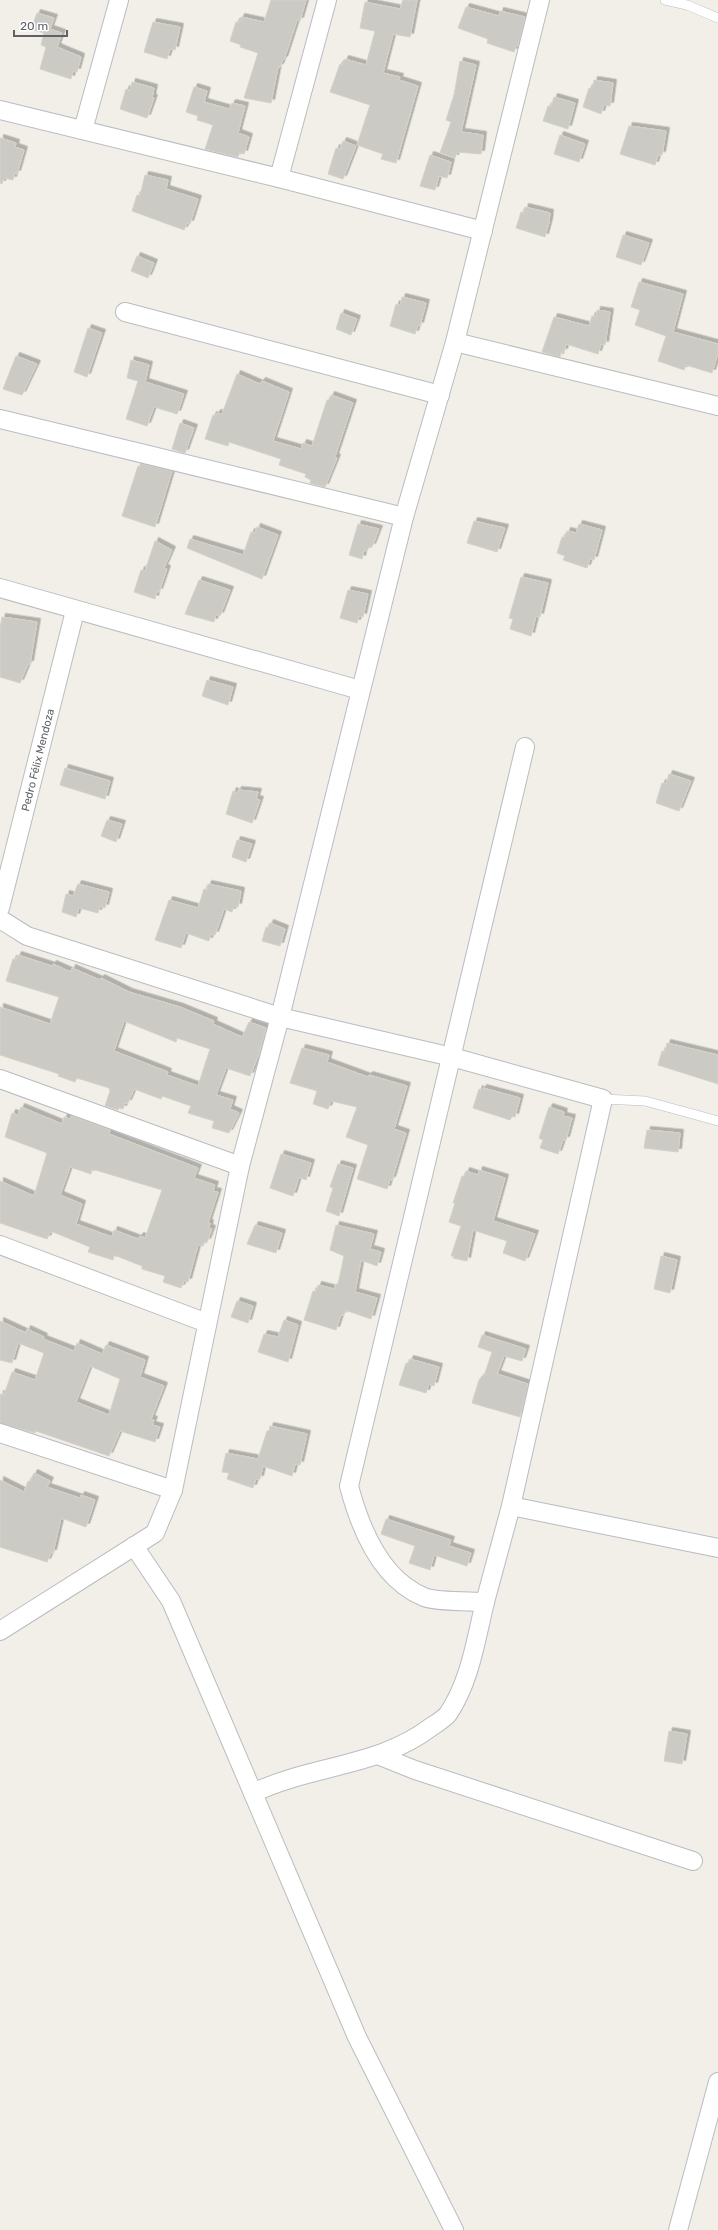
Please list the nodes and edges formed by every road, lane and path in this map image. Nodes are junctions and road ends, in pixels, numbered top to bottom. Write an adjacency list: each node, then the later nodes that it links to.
1 (119, 0): 7 (street)
2 (327, 0): 8 (street)
3 (540, 0): 9 (street)
4 (665, 0): 5 (lane)
5 (718, 18)
6 (0, 110): 7 (street)
7 (83, 130): 8 (street)
8 (279, 178): 9 (street)
9 (483, 231): 11 (street)
10 (125, 312): 12 (street)
11 (455, 342): 12 (street); 13 (street)
12 (440, 395): 15 (street)
13 (718, 406)
14 (0, 419): 15 (street)
15 (404, 517): 18 (street)
16 (0, 588): 17 (street)
17 (75, 611): 18 (street); 20 (street, Pedro Félix Mendoza)
18 (360, 690): 22 (street)
19 (525, 747): 23 (street)
20 (0, 908)
21 (0, 919): 22 (street)
22 (280, 1017): 23 (street); 27 (street)
23 (452, 1057): 25 (street); 35 (street)
24 (0, 1079): 27 (street)
25 (603, 1099): 26 (lane); 32 (street)
26 (718, 1121)
27 (240, 1166): 29 (street)
28 (0, 1245): 29 (street)
29 (207, 1323): 31 (street)
30 (0, 1433): 31 (street)
31 (173, 1490): 33 (street)
32 (511, 1506): 34 (street); 35 (street)
33 (134, 1546): 36 (street); 38 (street)
34 (718, 1548)
35 (485, 1602): 37 (street)
36 (0, 1630)
37 (380, 1756): 38 (street); 39 (street)
38 (254, 1794): 41 (street)
39 (694, 1861)
40 (718, 2082): 42 (street)
41 (454, 2230)
42 (678, 2230)

